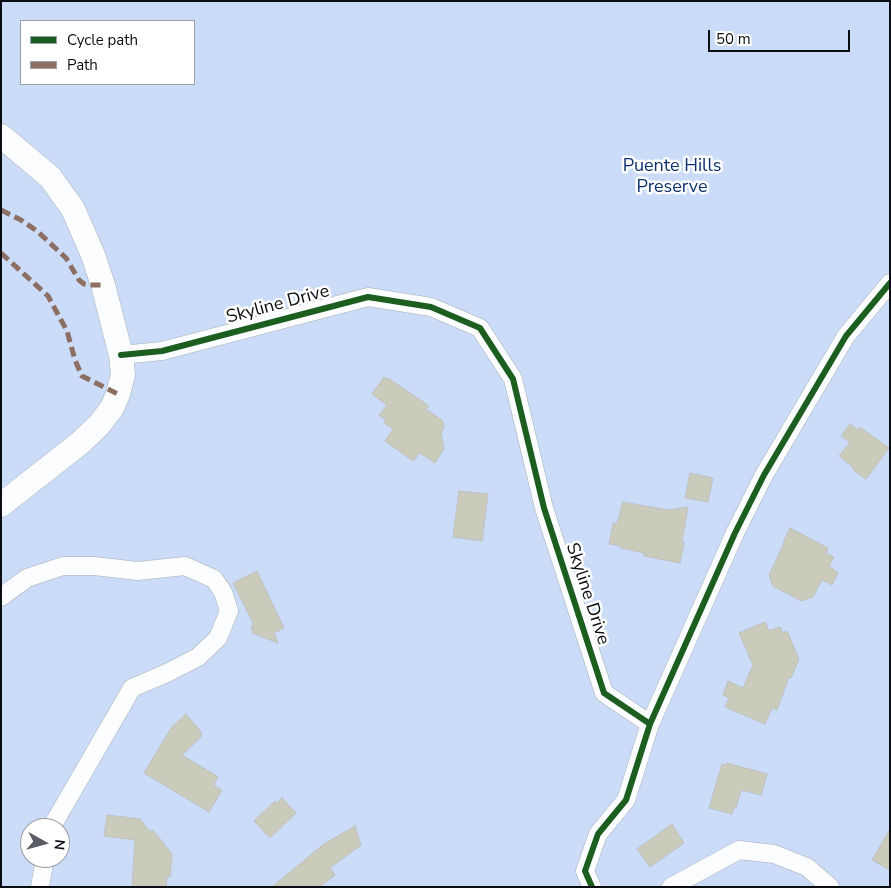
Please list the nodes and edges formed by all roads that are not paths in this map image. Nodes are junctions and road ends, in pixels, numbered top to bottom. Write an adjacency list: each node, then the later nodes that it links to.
1 (1, 136): 3 (street)
2 (890, 283): 6 (street)
3 (121, 355): 4 (street); 6 (street, Skyline Drive)
4 (1, 505)
5 (1, 597): 7 (street)
6 (650, 724): 10 (street)
7 (57, 818)
8 (43, 868): 9 (street)
9 (40, 887)
10 (592, 887)
11 (671, 887): 12 (street)
12 (830, 887)

